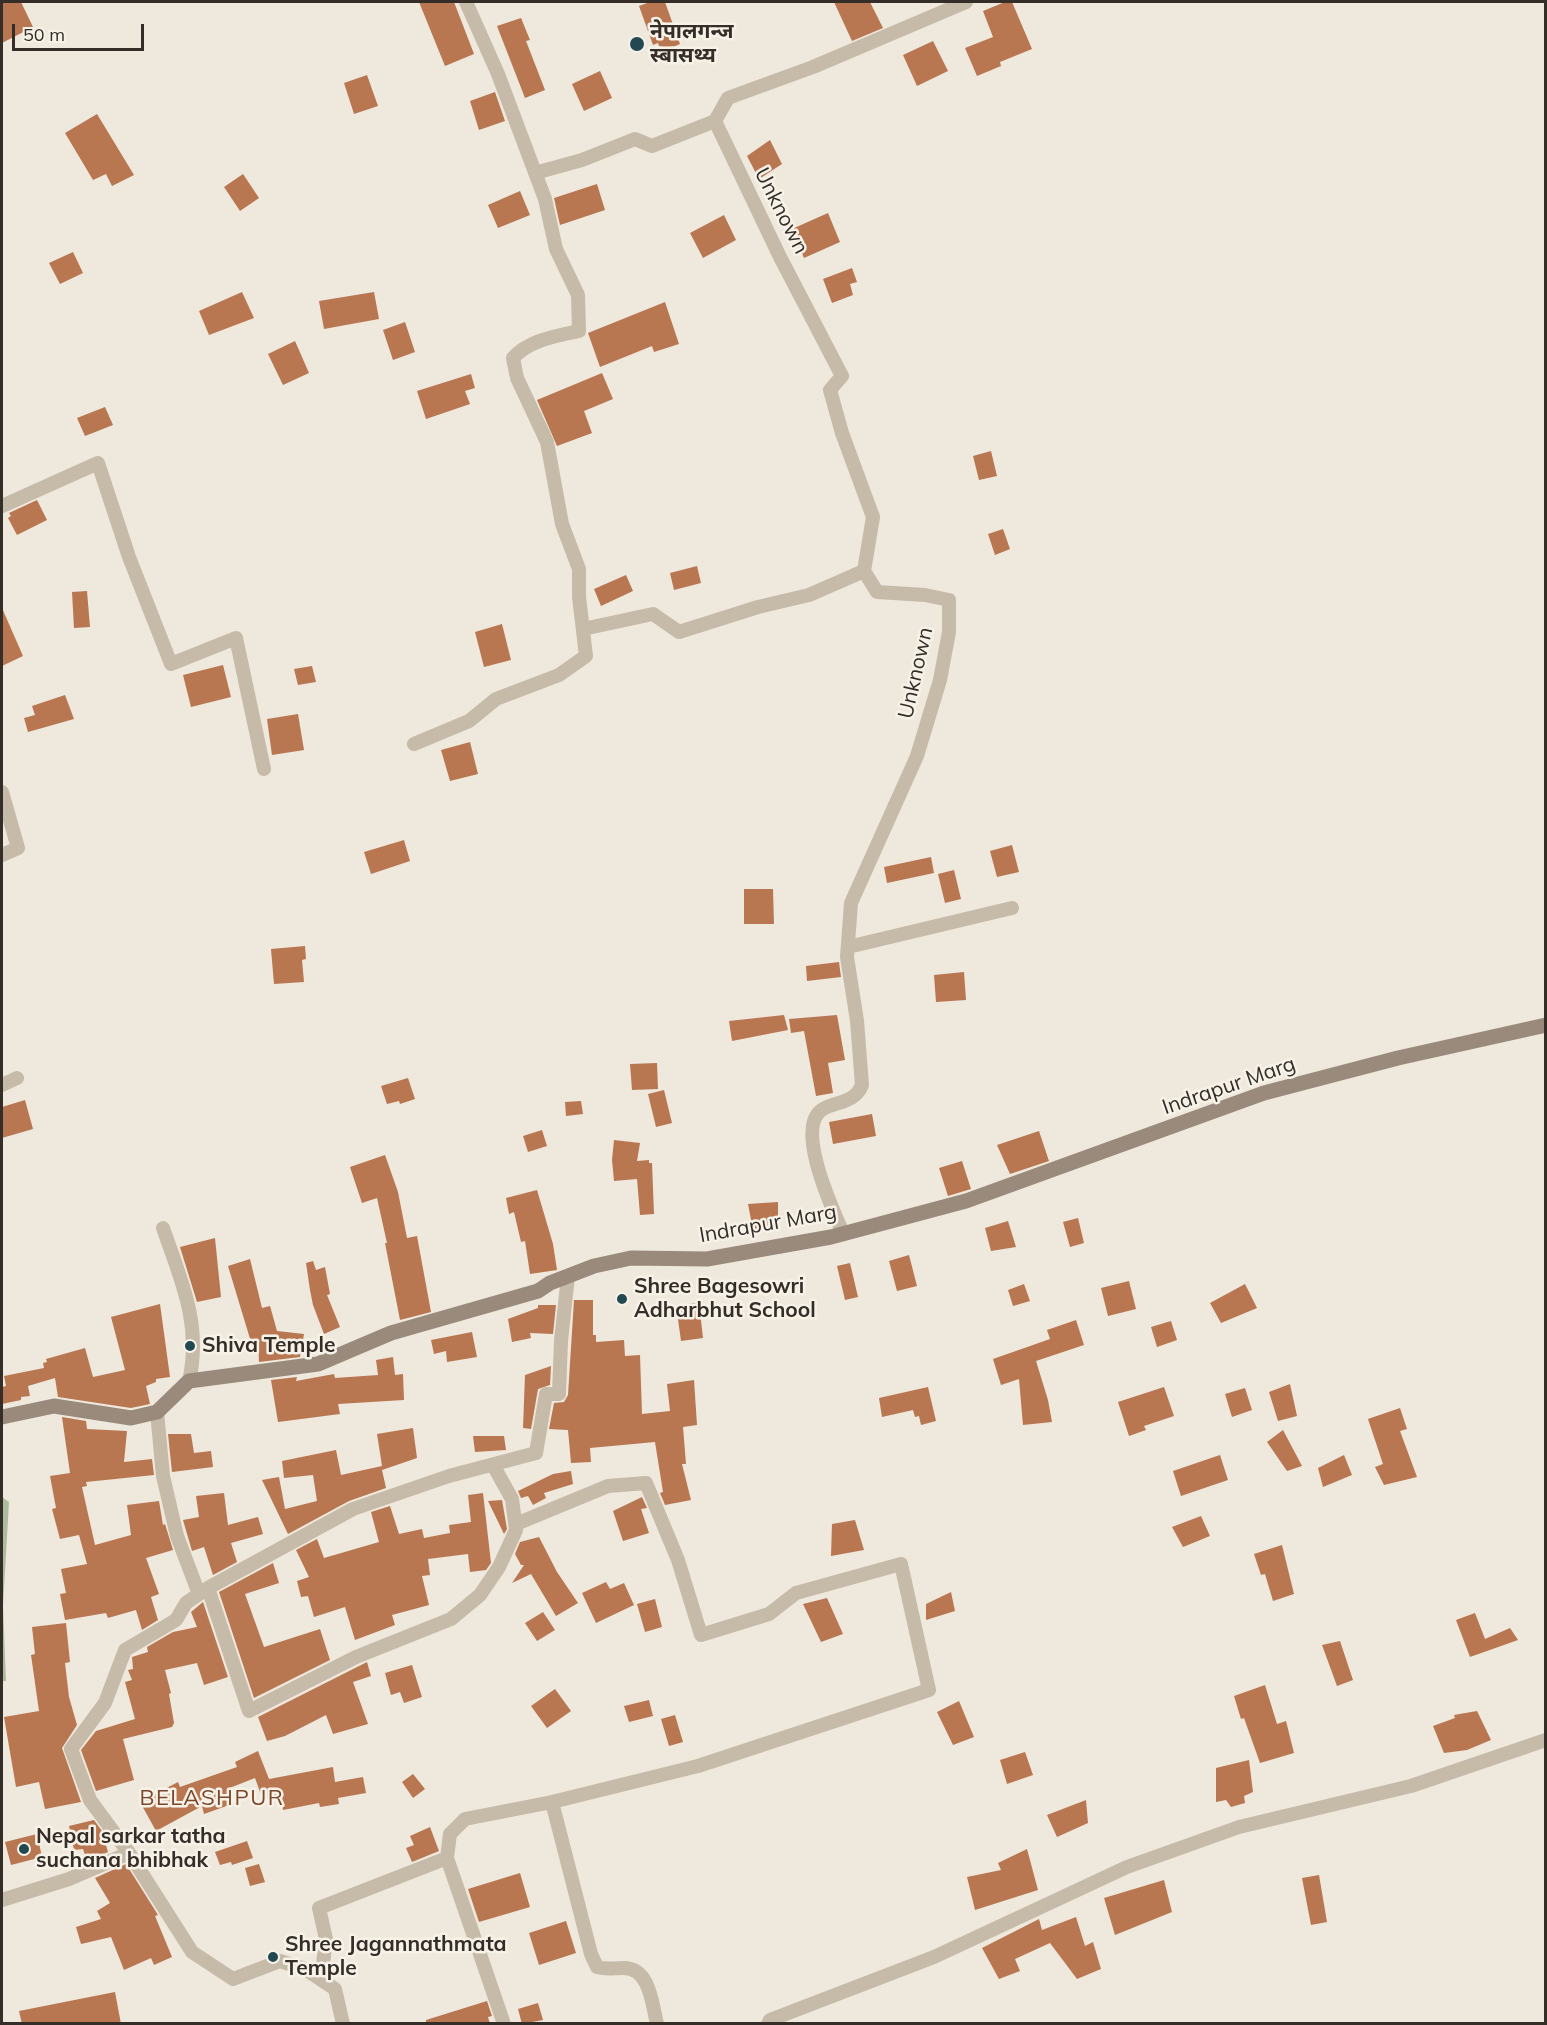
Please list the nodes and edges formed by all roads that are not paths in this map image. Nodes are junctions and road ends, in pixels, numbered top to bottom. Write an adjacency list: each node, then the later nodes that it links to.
1 (466, 2): 4 (street)
2 (966, 2): 3 (street)
3 (715, 121): 4 (street); 6 (street, Unknown)
4 (535, 173): 7 (street)
5 (2, 506): 9 (street)
6 (864, 571): 7 (street); 13 (street, Unknown)
7 (583, 629): 8 (street)
8 (414, 744)
9 (264, 769)
10 (2, 792): 11 (street)
11 (2, 855)
12 (1012, 908): 13 (street)
13 (848, 947): 18 (street, Unknown)
14 (1545, 1025): 18 (street, Indrapur Marg)
15 (16, 1078): 16 (street)
16 (2, 1085)
17 (163, 1228): 20 (street)
18 (843, 1233): 19 (street, Indrapur Marg)
19 (568, 1275): 20 (street, Indrapur Marg); 23 (street)
20 (189, 1381): 21 (street)
21 (157, 1412): 22 (street); 25 (street)
22 (2, 1417)
23 (493, 1466): 24 (street); 25 (street)
24 (516, 1524): 25 (street); 27 (street)
25 (203, 1591): 28 (street)
26 (1545, 1740): 35 (street)
27 (552, 1802): 29 (street); 34 (street)
28 (129, 1853): 30 (street); 31 (street)
29 (447, 1858): 31 (street); 33 (street)
30 (2, 1900)
31 (321, 1980): 32 (street)
32 (343, 2024)
33 (504, 2024)
34 (657, 2024)
35 (768, 2024)

